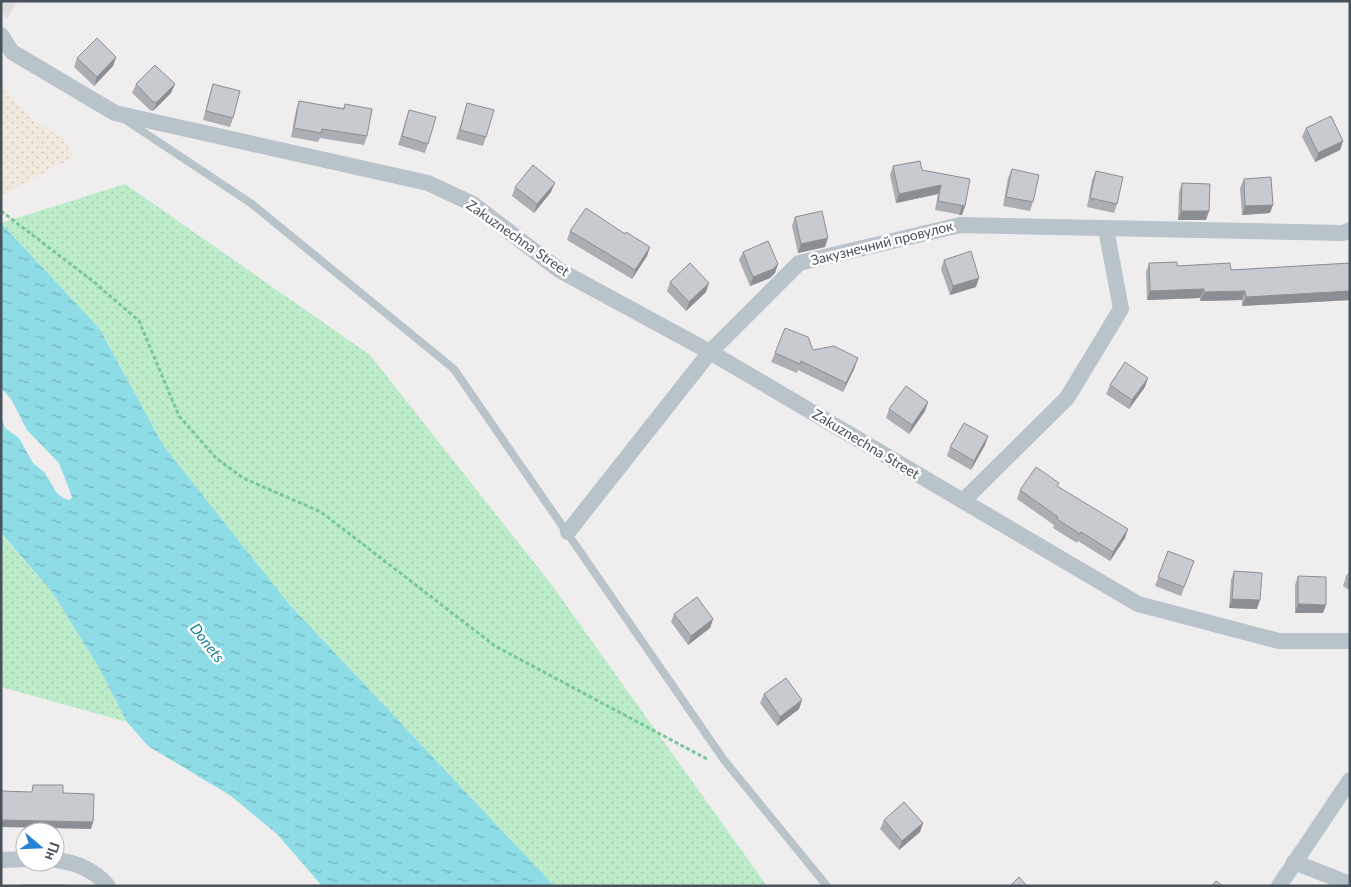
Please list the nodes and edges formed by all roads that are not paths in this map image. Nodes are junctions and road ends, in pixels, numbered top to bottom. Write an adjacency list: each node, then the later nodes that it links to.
1 (1, 35): 2 (street, Zakuznechna Street)
2 (115, 113): 5 (street, Zakuznechna Street); 7 (lane)
3 (1106, 229): 4 (street, Закузнечний провулок); 5 (street, Закузнечний провулок); 6 (street)
4 (1350, 230)
5 (710, 352): 6 (street, Zakuznechna Street); 7 (street, Закузнечний провулок)
6 (963, 501): 8 (street, Zakuznechna Street)
7 (568, 532): 16 (lane)
8 (1350, 641)
9 (1350, 780): 13 (street)
10 (15, 859): 11 (street)
11 (1, 860)
12 (65, 862): 14 (street)
13 (1294, 862): 15 (street); 17 (street)
14 (100, 883)
15 (1350, 884)
16 (826, 886)
17 (1279, 886)

